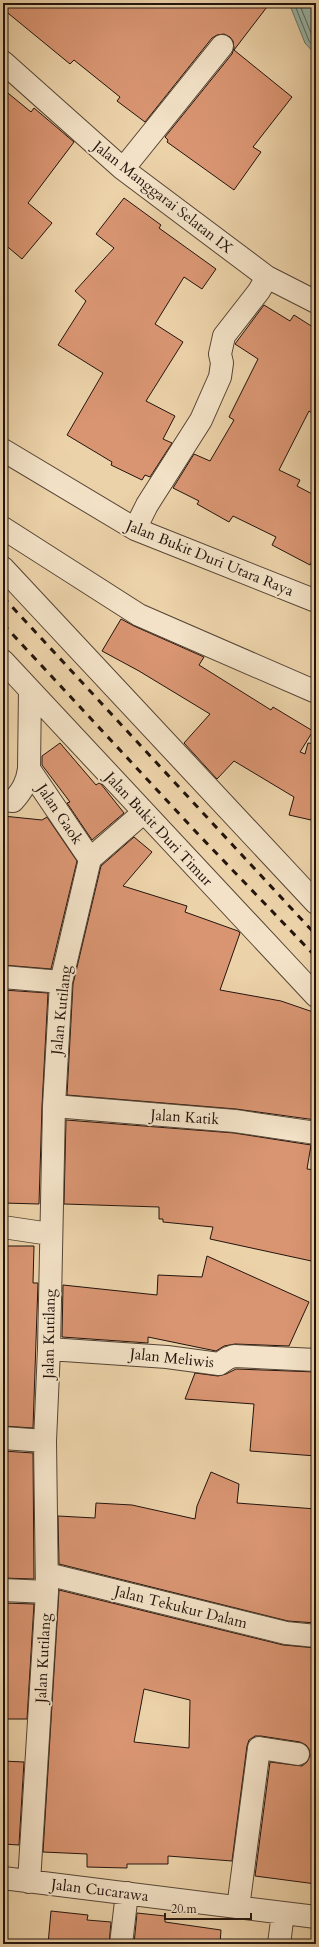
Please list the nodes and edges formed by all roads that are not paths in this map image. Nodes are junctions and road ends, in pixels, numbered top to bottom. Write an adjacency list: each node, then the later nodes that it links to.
1 (222, 46): 3 (street)
2 (3, 62): 3 (street, Jalan Manggarai Selatan IX)
3 (123, 169): 4 (street, Jalan Manggarai Selatan IX)
4 (267, 277): 5 (street, Jalan Manggarai Selatan IX); 8 (street)
5 (316, 302)
6 (3, 450): 8 (street, Jalan Bukit Duri Utara Raya)
7 (3, 528): 13 (street)
8 (135, 529): 10 (street, Jalan Bukit Duri Utara Raya)
9 (3, 568): 18 (street)
10 (316, 601)
11 (3, 661): 12 (street, Jalan Bukit Duri Timur)
12 (30, 690): 14 (street, Jalan Gaok); 16 (street, Jalan Bukit Duri Timur)
13 (316, 692)
14 (29, 769): 15 (street, Jalan Gaok); 17 (street, Jalan Gaok)
15 (3, 800)
16 (143, 813): 17 (street); 21 (street, Jalan Bukit Duri Timur)
17 (90, 860): 20 (street, Jalan Kutilang)
18 (316, 903)
19 (3, 977): 20 (street)
20 (61, 982): 22 (street, Jalan Kutilang)
21 (316, 996)
22 (54, 1106): 23 (street, Jalan Katik); 25 (street, Jalan Kutilang)
23 (316, 1133)
24 (3, 1227): 25 (street)
25 (50, 1234): 26 (street, Jalan Kutilang)
26 (49, 1350): 27 (street, Jalan Meliwis); 29 (street, Jalan Kutilang)
27 (316, 1360)
28 (3, 1438): 29 (street)
29 (45, 1441): 30 (street, Jalan Kutilang)
30 (47, 1583): 31 (street, Jalan Tekukur Dalam); 32 (street, Jalan Tekukur Dalam); 34 (street, Jalan Kutilang)
31 (3, 1590)
32 (316, 1636)
33 (298, 1754): 37 (street)
34 (30, 1877): 35 (street, Jalan Cucarawa); 36 (street, Jalan Cucarawa)
35 (3, 1878)
36 (127, 1893): 37 (street, Jalan Cucarawa); 40 (street)
37 (238, 1908): 38 (street, Jalan Cucarawa)
38 (283, 1914): 39 (street, Jalan Cucarawa); 41 (street)
39 (316, 1917)
40 (122, 1944)
41 (279, 1944)

